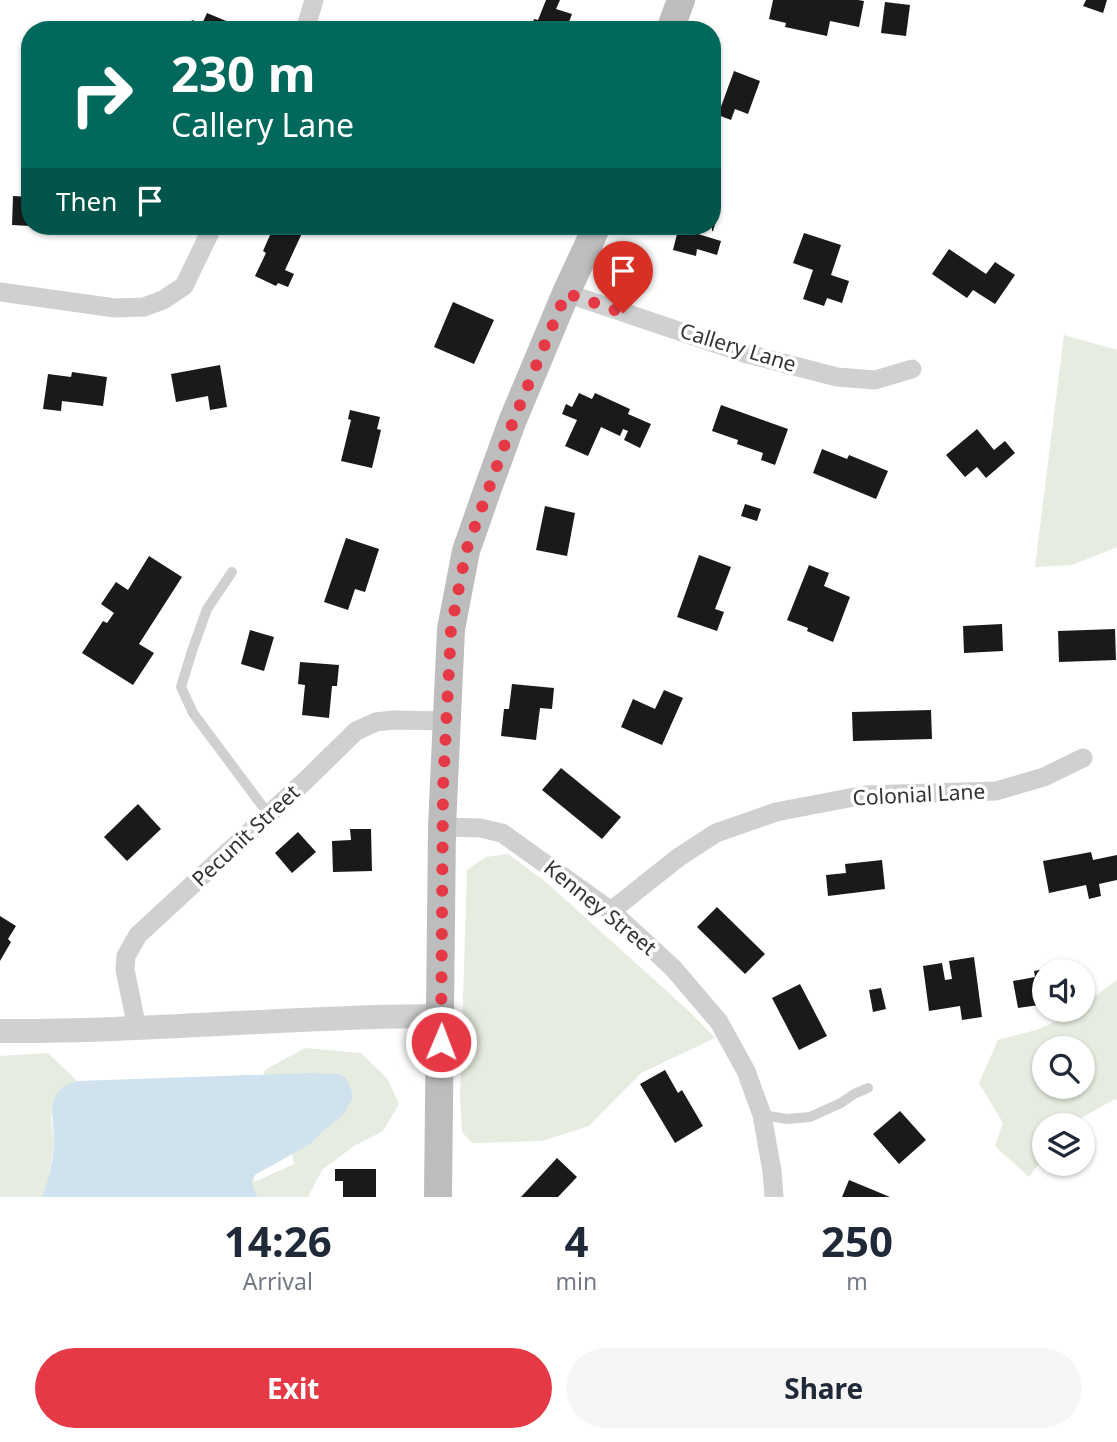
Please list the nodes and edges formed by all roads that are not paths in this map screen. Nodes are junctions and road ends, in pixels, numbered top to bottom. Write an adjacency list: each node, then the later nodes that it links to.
1 (314, 0): 3 (street)
2 (681, 0): 4 (main road)
3 (308, 21)
4 (673, 21)
5 (209, 235): 7 (street)
6 (593, 235): 8 (main road)
7 (0, 292)
8 (566, 293): 9 (street, Callery Lane); 11 (main road)
9 (912, 369)
10 (232, 572): 13 (lane)
11 (446, 721): 13 (street, Pecunit Street); 14 (main road)
12 (1083, 758): 15 (street, Colonial Lane)
13 (269, 815): 17 (street, Pecunit Street)
14 (442, 827): 15 (street, Kenney Street); 16 (main road)
15 (611, 911): 20 (street, Kenney Street)
16 (442, 1016): 17 (street); 21 (main road)
17 (137, 1028): 18 (street)
18 (0, 1031)
19 (868, 1088): 20 (lane)
20 (762, 1115): 22 (street, Kenney Street)
21 (439, 1197)
22 (774, 1197)

